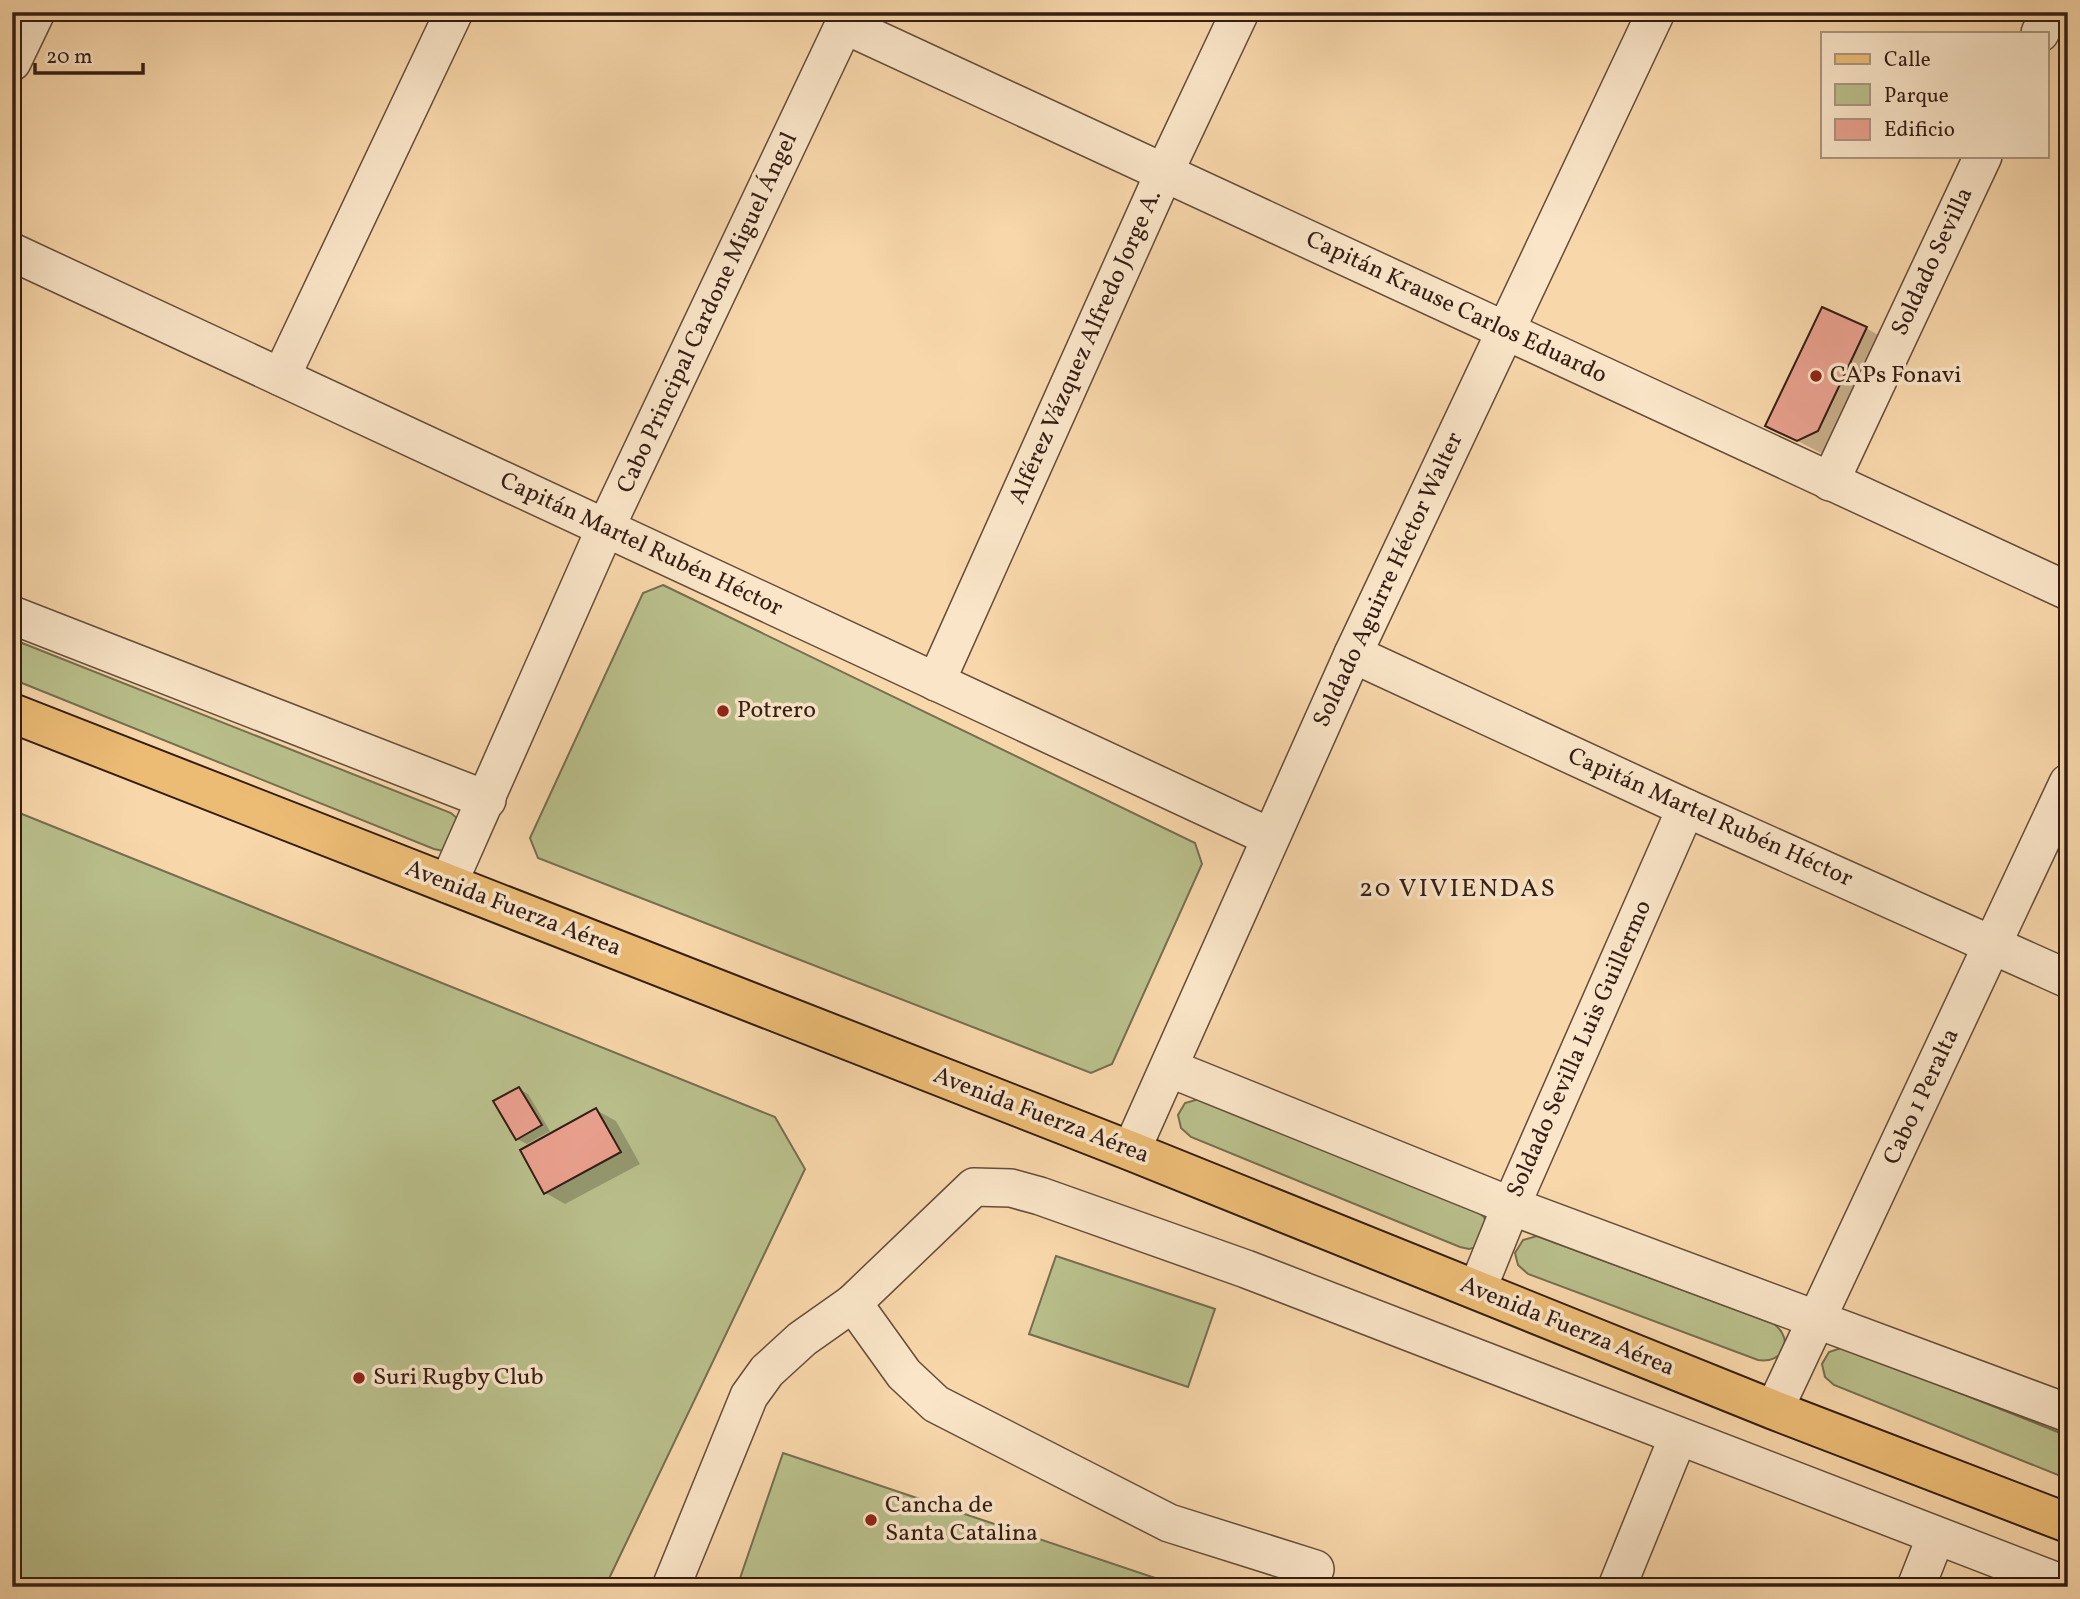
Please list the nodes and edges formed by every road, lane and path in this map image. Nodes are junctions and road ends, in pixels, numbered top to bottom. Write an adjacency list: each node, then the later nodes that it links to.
1 (36, 12): 8 (street)
2 (454, 12): 13 (street)
3 (1240, 12): 10 (street, Alférez Vázquez Alfredo Jorge A.)
4 (1656, 12): 12 (street, Soldado Aguirre Héctor Walter)
5 (2050, 12): 7 (street)
6 (848, 18): 10 (street, Capitán Krause Carlos Eduardo); 15 (street, Cabo Principal Cardone Miguel Ángel)
7 (2040, 32)
8 (12, 62)
9 (1982, 158): 14 (street, Soldado Sevilla)
10 (1164, 173): 12 (street, Capitán Krause Carlos Eduardo); 19 (street, Alférez Vázquez Alfredo Jorge A.)
11 (12, 252): 13 (street, Capitán Martel Rubén Héctor)
12 (1506, 331): 14 (street, Capitán Krause Carlos Eduardo); 18 (street, Soldado Aguirre Héctor Walter)
13 (281, 377): 15 (street, Capitán Martel Rubén Héctor)
14 (1830, 482): 16 (street, Capitán Krause Carlos Eduardo)
15 (606, 529): 19 (street, Capitán Martel Rubén Héctor); 22 (street, Cabo Principal Cardone Miguel Ángel)
16 (2068, 592)
17 (12, 615): 22 (street)
18 (1353, 654): 23 (street, Capitán Martel Rubén Héctor); 24 (street, Soldado Aguirre Héctor Walter)
19 (936, 682): 24 (street, Capitán Martel Rubén Héctor)
20 (12, 713): 25 (main road, Avenida Fuerza Aérea)
21 (2068, 783): 26 (street, Cabo 1 Peralta)
22 (486, 800): 25 (street, Cabo Principal Cardone Miguel Ángel)
23 (1686, 808): 26 (street, Capitán Martel Rubén Héctor); 30 (street, Soldado Sevilla Luis Guillermo)
24 (1270, 837): 28 (street, Soldado Aguirre Héctor Walter)
25 (448, 884): 29 (main road, Avenida Fuerza Aérea)
26 (1993, 944): 27 (street, Capitán Martel Rubén Héctor); 33 (street, Cabo 1 Peralta)
27 (2068, 979)
28 (1168, 1068): 29 (street, Soldado Aguirre Héctor Walter); 30 (street)
29 (1131, 1151): 31 (main road, Avenida Fuerza Aérea)
30 (1511, 1206): 31 (street, Soldado Sevilla Luis Guillermo); 33 (street)
31 (1477, 1290): 34 (main road, Avenida Fuerza Aérea)
32 (853, 1303): 36 (street); 39 (street); 41 (street)
33 (1818, 1319): 34 (street, Cabo 1 Peralta); 35 (street)
34 (1774, 1410): 37 (main road, Avenida Fuerza Aérea)
35 (2068, 1413)
36 (1678, 1437): 38 (street); 42 (street)
37 (2068, 1523)
38 (1936, 1536): 40 (street); 43 (street)
39 (1312, 1578)
40 (2068, 1586)
41 (671, 1587)
42 (1617, 1587)
43 (1916, 1587)

